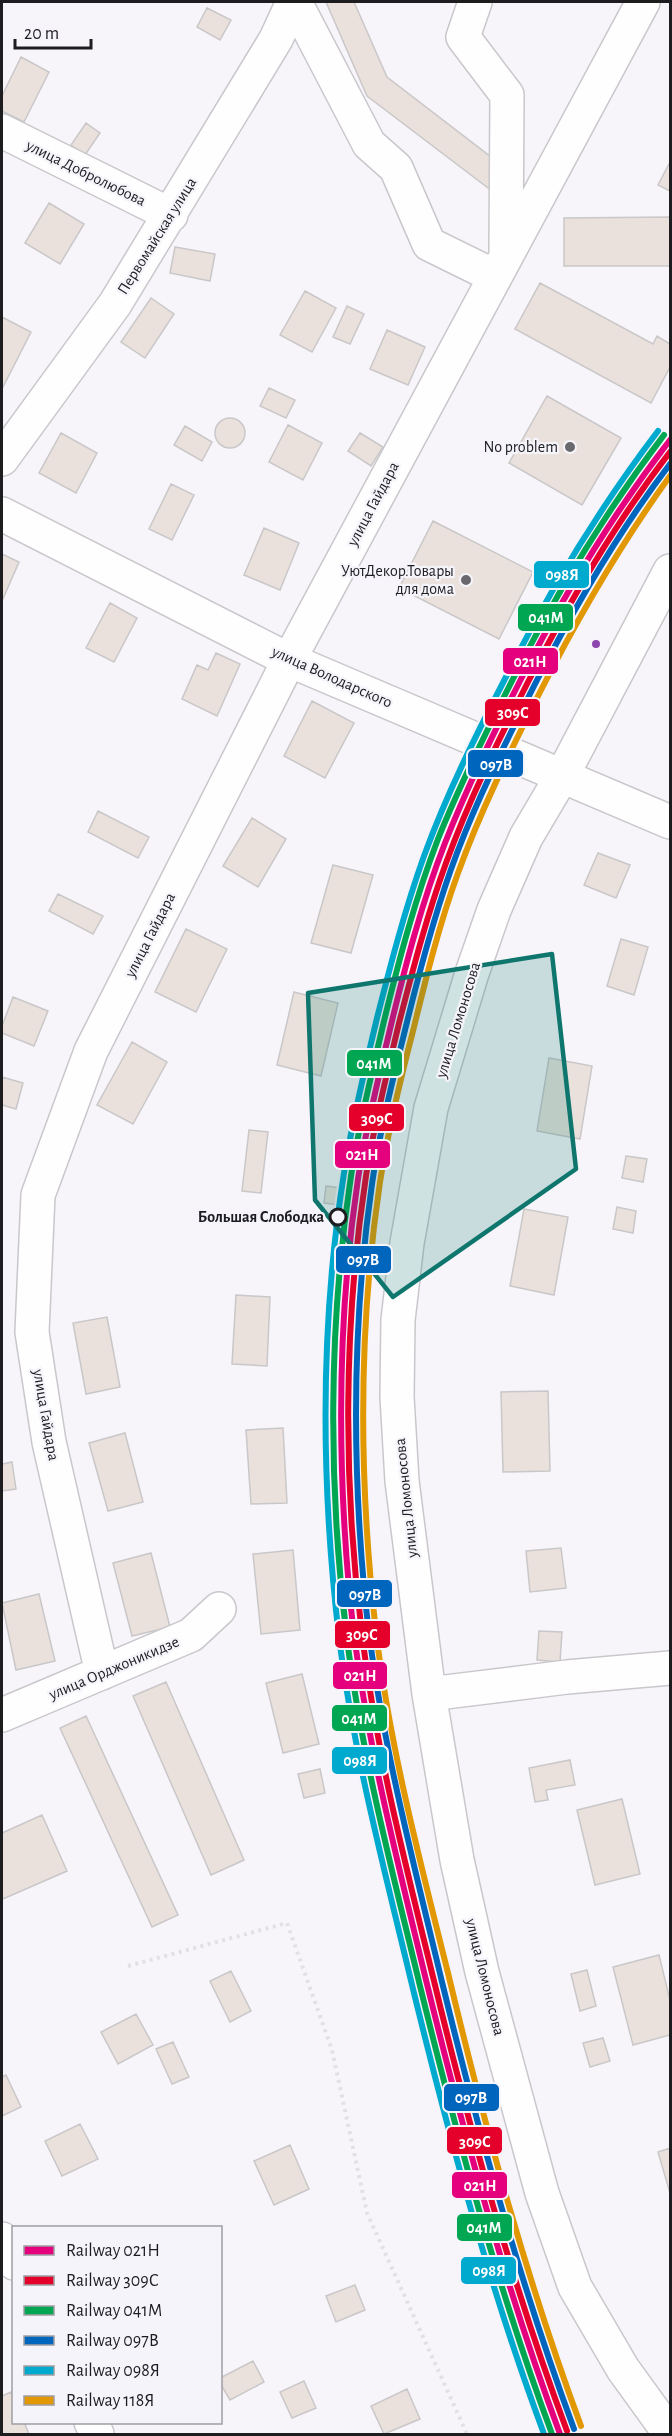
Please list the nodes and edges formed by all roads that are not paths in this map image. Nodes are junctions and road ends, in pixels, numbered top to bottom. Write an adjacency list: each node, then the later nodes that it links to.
1 (294, 2): 5 (street, Первомайская улица); 6 (street)
2 (475, 2): 6 (street)
3 (643, 2): 6 (street, улица Гайдара)
4 (2, 131): 5 (street, улица Добролюбова)
5 (171, 215): 7 (street, Первомайская улица)
6 (500, 265): 10 (street, улица Гайдара)
7 (2, 459)
8 (2, 514): 10 (street, улица Володарского)
9 (670, 571): 11 (street, улица Ломоносова)
10 (289, 660): 11 (street, улица Володарского); 15 (street, улица Гайдара)
11 (562, 776): 12 (street, улица Володарского); 16 (street, улица Ломоносова)
12 (670, 822)
13 (219, 1609): 15 (street, улица Орджоникидзе)
14 (670, 1668): 16 (street)
15 (102, 1673): 17 (street, улица Орджоникидзе)
16 (429, 1694): 20 (street, улица Ломоносова)
17 (2, 1715)
18 (2, 2239): 19 (street)
19 (12, 2260)
20 (670, 2434)

